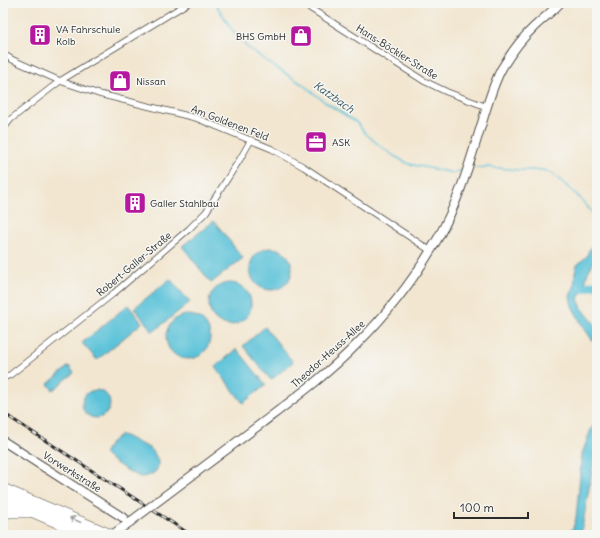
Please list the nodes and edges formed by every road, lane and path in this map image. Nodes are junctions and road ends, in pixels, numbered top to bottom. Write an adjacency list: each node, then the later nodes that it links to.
1 (188, 3): 5 (street)
2 (302, 3): 6 (street, Hans-Böckler-Straße)
3 (557, 4): 6 (main road, Theodor-Heuss-Allee)
4 (3, 54): 5 (street, Am Goldenen Feld)
5 (60, 81): 7 (street); 8 (street, Am Goldenen Feld)
6 (487, 107): 9 (main road, Theodor-Heuss-Allee)
7 (3, 129)
8 (251, 140): 9 (street, Am Goldenen Feld); 10 (street, Robert-Galler-Straße)
9 (431, 251): 16 (main road, Theodor-Heuss-Allee, bridge)
10 (3, 378)
11 (3, 441): 16 (main road, Vorwerkstraße)
12 (3, 489): 18 (highway, one-way to 12)
13 (3, 499): 14 (highway)
14 (33, 512): 15 (highway); 17 (highway)
15 (3, 514)
16 (130, 522): 18 (main road, Theodor-Heuss-Allee)
17 (87, 535)
18 (111, 535)

